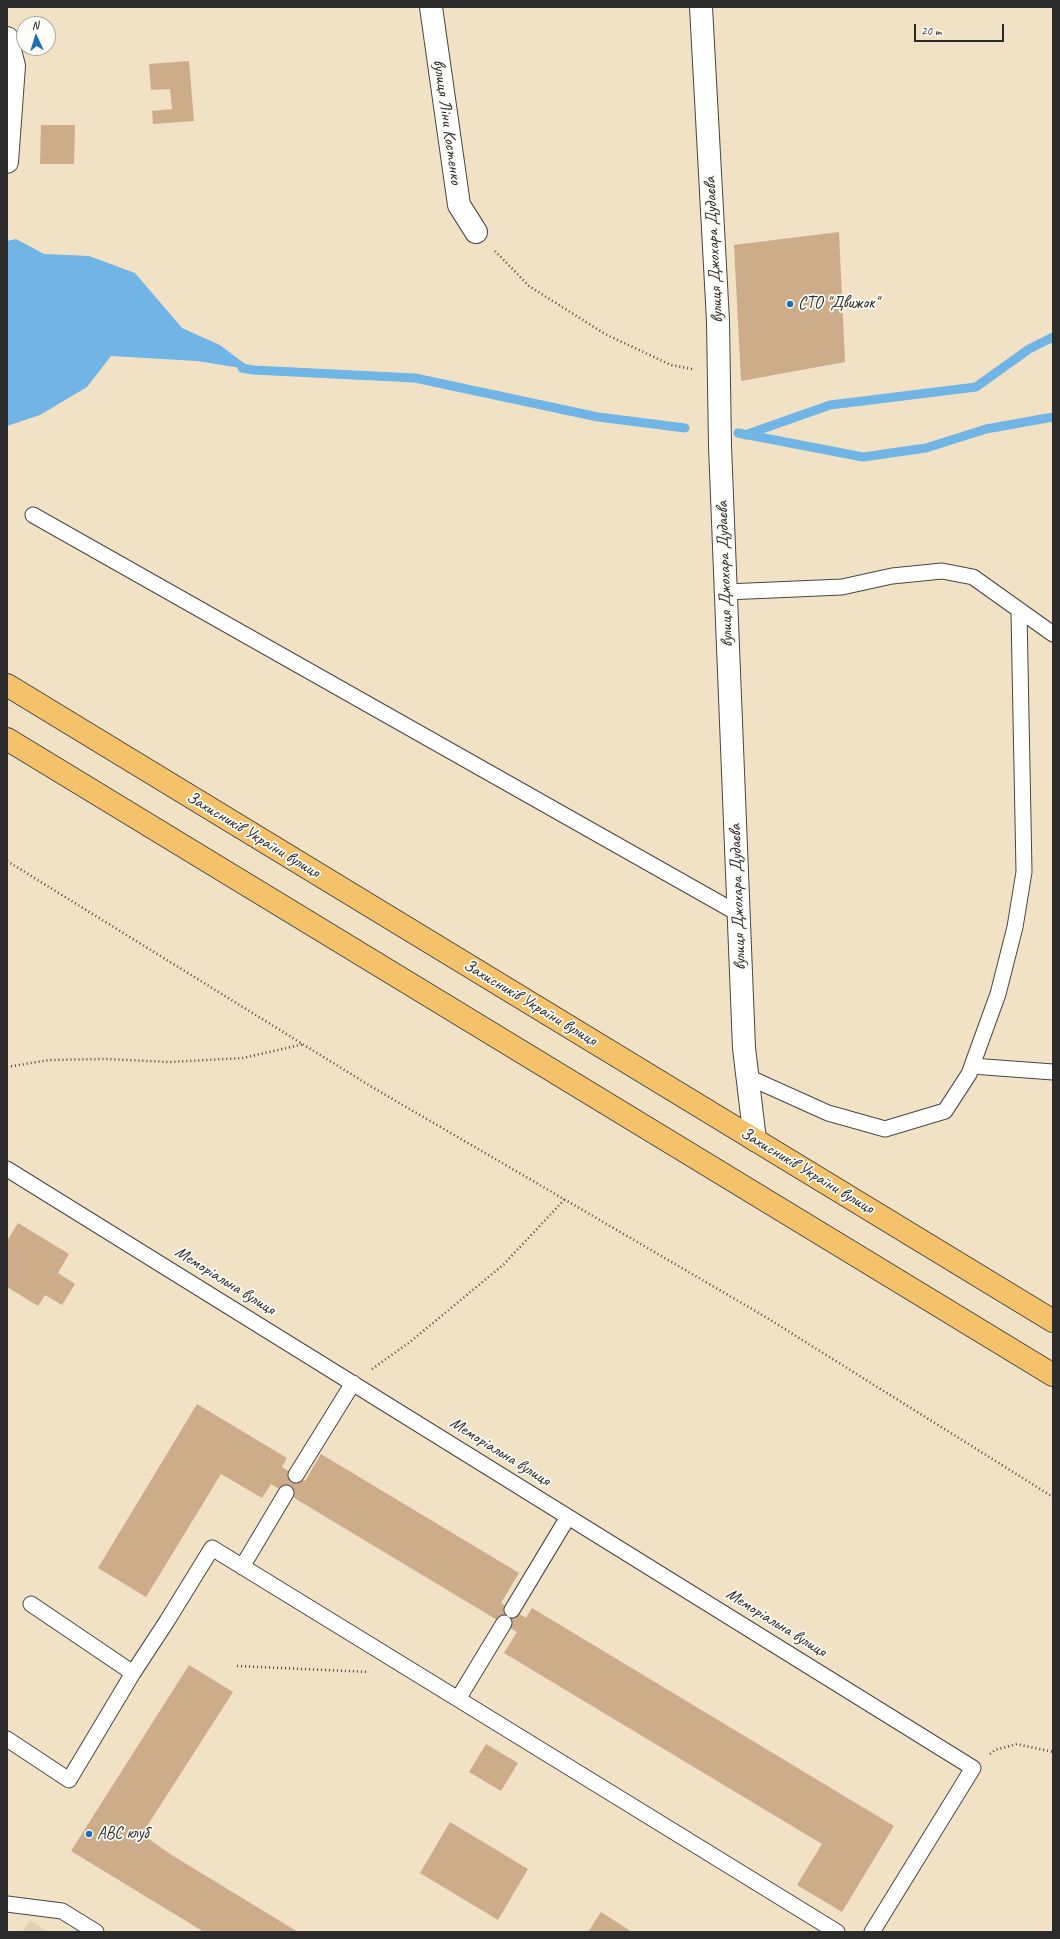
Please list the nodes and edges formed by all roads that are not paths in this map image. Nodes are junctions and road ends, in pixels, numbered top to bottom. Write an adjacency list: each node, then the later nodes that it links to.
1 (431, 7): 5 (street, вулиця Ліни Костенко)
2 (701, 7): 7 (street, вулиця Джохара Дудаєва)
3 (7, 38): 4 (street)
4 (7, 162)
5 (476, 232)
6 (33, 515): 12 (lane)
7 (726, 592): 8 (lane); 12 (street, вулиця Джохара Дудаєва)
8 (1019, 612): 9 (lane); 13 (lane)
9 (1053, 634)
10 (7, 685): 16 (highway, Захисників України вулиця)
11 (7, 739): 19 (highway)
12 (739, 914): 15 (street, вулиця Джохара Дудаєва)
13 (972, 1066): 14 (lane); 15 (lane)
14 (1053, 1072)
15 (748, 1077): 16 (street, вулиця Джохара Дудаєва)
16 (755, 1140): 18 (highway, Захисників України вулиця)
17 (7, 1169): 20 (lane, Меморіальна вулиця)
18 (1053, 1321)
19 (1053, 1375)
20 (353, 1383): 21 (lane); 23 (lane, Меморіальна вулиця)
21 (296, 1475)
22 (286, 1493): 24 (lane)
23 (568, 1517): 26 (lane); 34 (lane, Меморіальна вулиця)
24 (242, 1566): 28 (lane); 29 (lane)
25 (31, 1604): 28 (lane)
26 (512, 1610)
27 (504, 1623): 29 (lane)
28 (133, 1673): 30 (lane)
29 (458, 1699): 33 (lane)
30 (7, 1739)
31 (7, 1904): 32 (lane)
32 (96, 1932)
33 (837, 1932)
34 (872, 1932)

